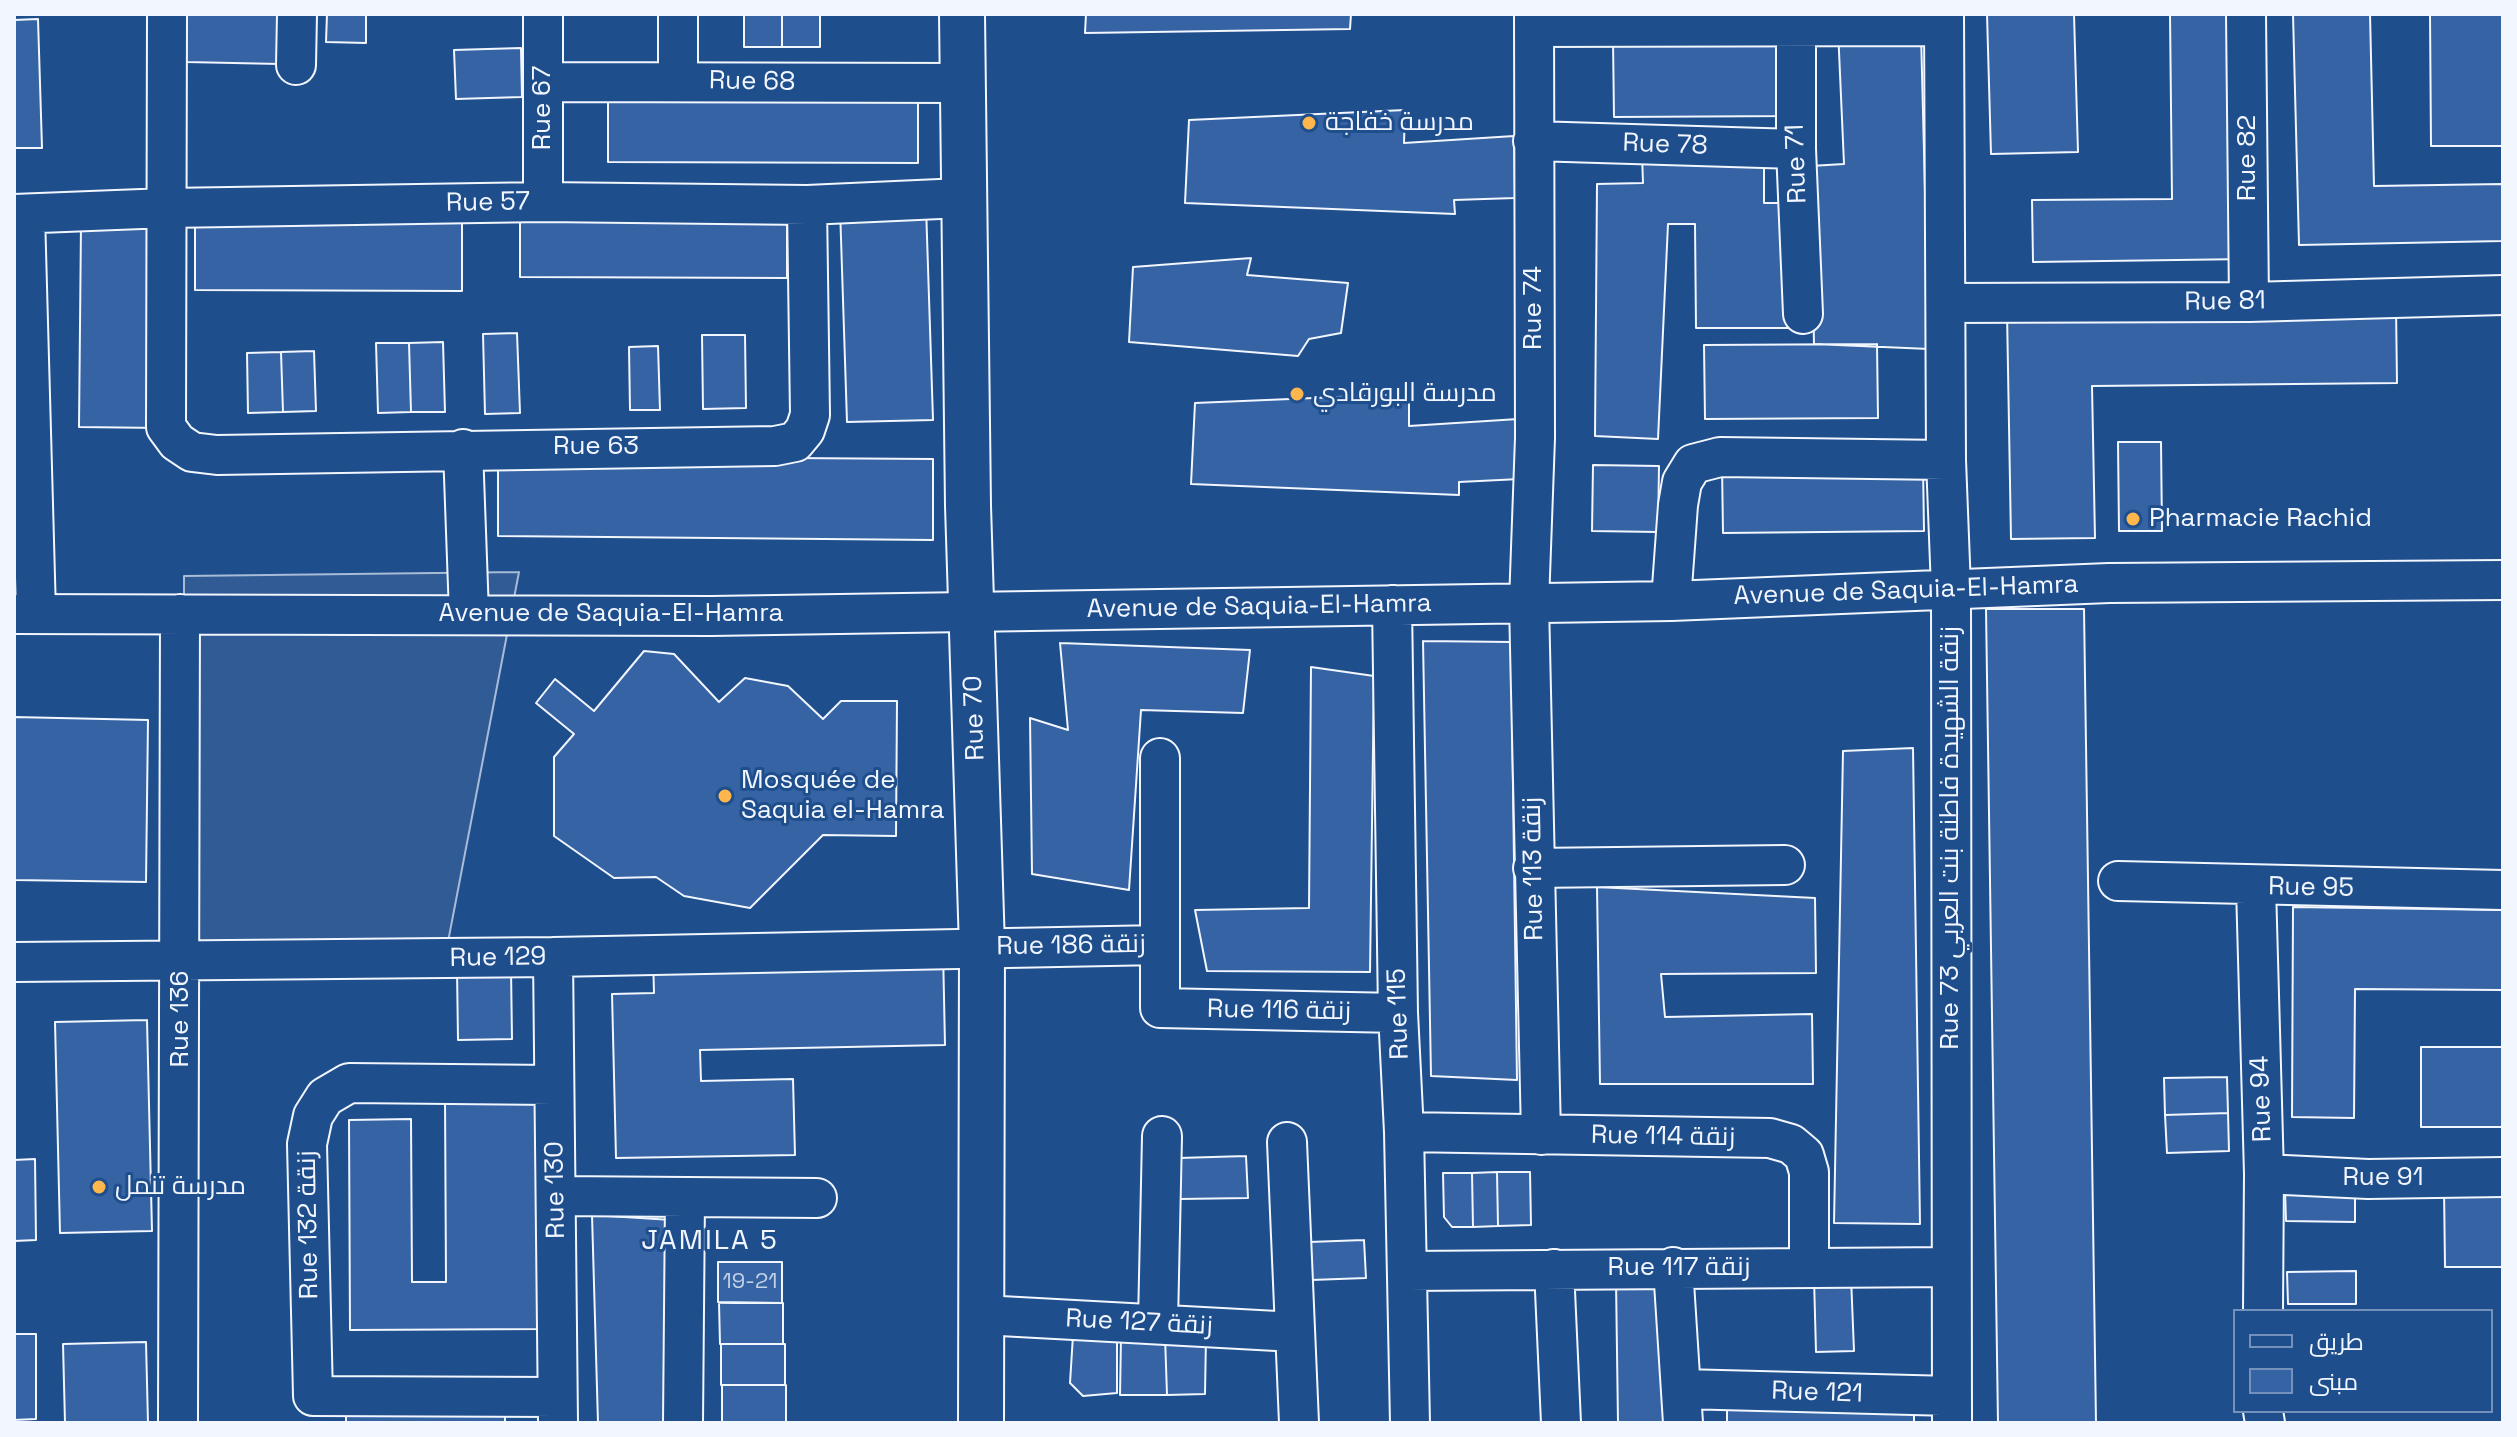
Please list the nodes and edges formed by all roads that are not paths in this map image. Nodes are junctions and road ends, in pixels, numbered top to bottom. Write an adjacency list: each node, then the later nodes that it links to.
1 (167, 14): 19 (street)
2 (297, 14): 10 (street)
3 (543, 14): 12 (street, Rue 67)
4 (678, 14): 11 (street)
5 (962, 14): 13 (street, Rue 70)
6 (2246, 14): 22 (street, Rue 82)
7 (1534, 20): 8 (street); 14 (street, Rue 74)
8 (1796, 20): 9 (street); 15 (street, Rue 71)
9 (1944, 20): 23 (street, Rue 73 زنقة الشهيدة فاطنة بنت العربي)
10 (296, 65)
11 (678, 81): 12 (street, Rue 68); 13 (street, Rue 68)
12 (543, 82): 17 (street, Rue 67)
13 (962, 83): 16 (street, Rue 70)
14 (1533, 141): 15 (street, Rue 78); 31 (street, Rue 74)
15 (1796, 149): 24 (street, Rue 71)
16 (962, 198): 18 (street, Rue 57); 33 (street, Rue 70)
17 (543, 202): 18 (street, Rue 57); 19 (street, Rue 57)
18 (807, 205): 25 (street, Rue 63)
19 (167, 208): 20 (street, Rue 57); 25 (street, Rue 63)
20 (20, 214): 27 (street)
21 (2503, 295): 22 (street, Rue 81)
22 (2249, 302): 23 (street, Rue 81)
23 (1947, 303): 26 (street, Rue 73 زنقة الشهيدة فاطنة بنت العربي)
24 (1803, 314)
25 (463, 449): 36 (street)
26 (1946, 460): 29 (street, Rue 73 زنقة الشهيدة فاطنة بنت العربي); 30 (street)
27 (23, 478): 34 (street)
28 (2503, 580): 29 (street, Avenue de Saquia-El-Hamra)
29 (1951, 589): 30 (street, Avenue de Saquia-El-Hamra); 61 (street, Rue 73 زنقة الشهيدة فاطنة بنت العربي)
30 (1671, 601): 31 (street, Avenue de Saquia-El-Hamra)
31 (1529, 603): 32 (street, Avenue de Saquia-El-Hamra); 39 (street, Rue 113 زنقة)
32 (1392, 605): 33 (street, Avenue de Saquia-El-Hamra); 48 (street, Rue 115)
33 (970, 611): 36 (street, Avenue de Saquia-El-Hamra); 44 (street, Rue 70)
34 (25, 614): 35 (street, Avenue de Saquia-El-Hamra)
35 (180, 614): 36 (street, Avenue de Saquia-El-Hamra); 47 (street, Rue 136)
36 (469, 614)
37 (1160, 758): 43 (street)
38 (1785, 865): 39 (street)
39 (1533, 868): 51 (street, Rue 113 زنقة)
40 (2118, 881): 41 (street, Rue 95)
41 (2256, 887): 42 (street, Rue 95); 54 (street, Rue 94)
42 (2503, 890)
43 (1160, 945): 44 (street, Rue 186 زنقة); 48 (street, Rue 116 زنقة)
44 (982, 947): 45 (street, Rue 129); 65 (street, Rue 70)
45 (553, 957): 47 (street, Rue 129); 49 (street, Rue 130)
46 (14, 962): 47 (street, Rue 129)
47 (181, 962): 72 (street, Rue 136)
48 (1398, 1013): 50 (street, Rue 115)
49 (553, 1085): 56 (street, Rue 130); 69 (street, Rue 132 زنقة)
50 (1404, 1132): 51 (street, Rue 114 زنقة); 63 (street, Rue 115)
51 (1541, 1135): 60 (street, Rue 114 زنقة)
52 (1162, 1136): 66 (street)
53 (1287, 1142): 67 (street)
54 (2264, 1174): 55 (street, Rue 91); 64 (street, Rue 94)
55 (2503, 1177)
56 (557, 1196): 57 (street); 70 (street, Rue 130)
57 (685, 1198): 58 (street); 73 (street)
58 (817, 1198)
59 (1673, 1267): 60 (street, Rue 117 زنقة); 62 (street, Rue 117 زنقة); 68 (street)
60 (1809, 1267): 61 (street, Rue 117 زنقة)
61 (1950, 1267): 71 (street, Rue 73 زنقة الشهيدة فاطنة بنت العربي)
62 (1554, 1269): 63 (street, Rue 117 زنقة); 77 (street)
63 (1407, 1271): 76 (street, Rue 115)
64 (2263, 1309)
65 (982, 1315): 66 (street, Rue 127 زنقة); 74 (street, Rue 70)
66 (1158, 1323): 67 (street, Rue 127 زنقة)
67 (1295, 1332): 75 (street)
68 (1682, 1406): 71 (street, Rue 121)
69 (313, 1410): 70 (street, Rue 132 زنقة)
70 (558, 1410)
71 (1952, 1410)
72 (178, 1423)
73 (683, 1423)
74 (981, 1423)
75 (1299, 1423)
76 (1410, 1423)
77 (1561, 1423)

